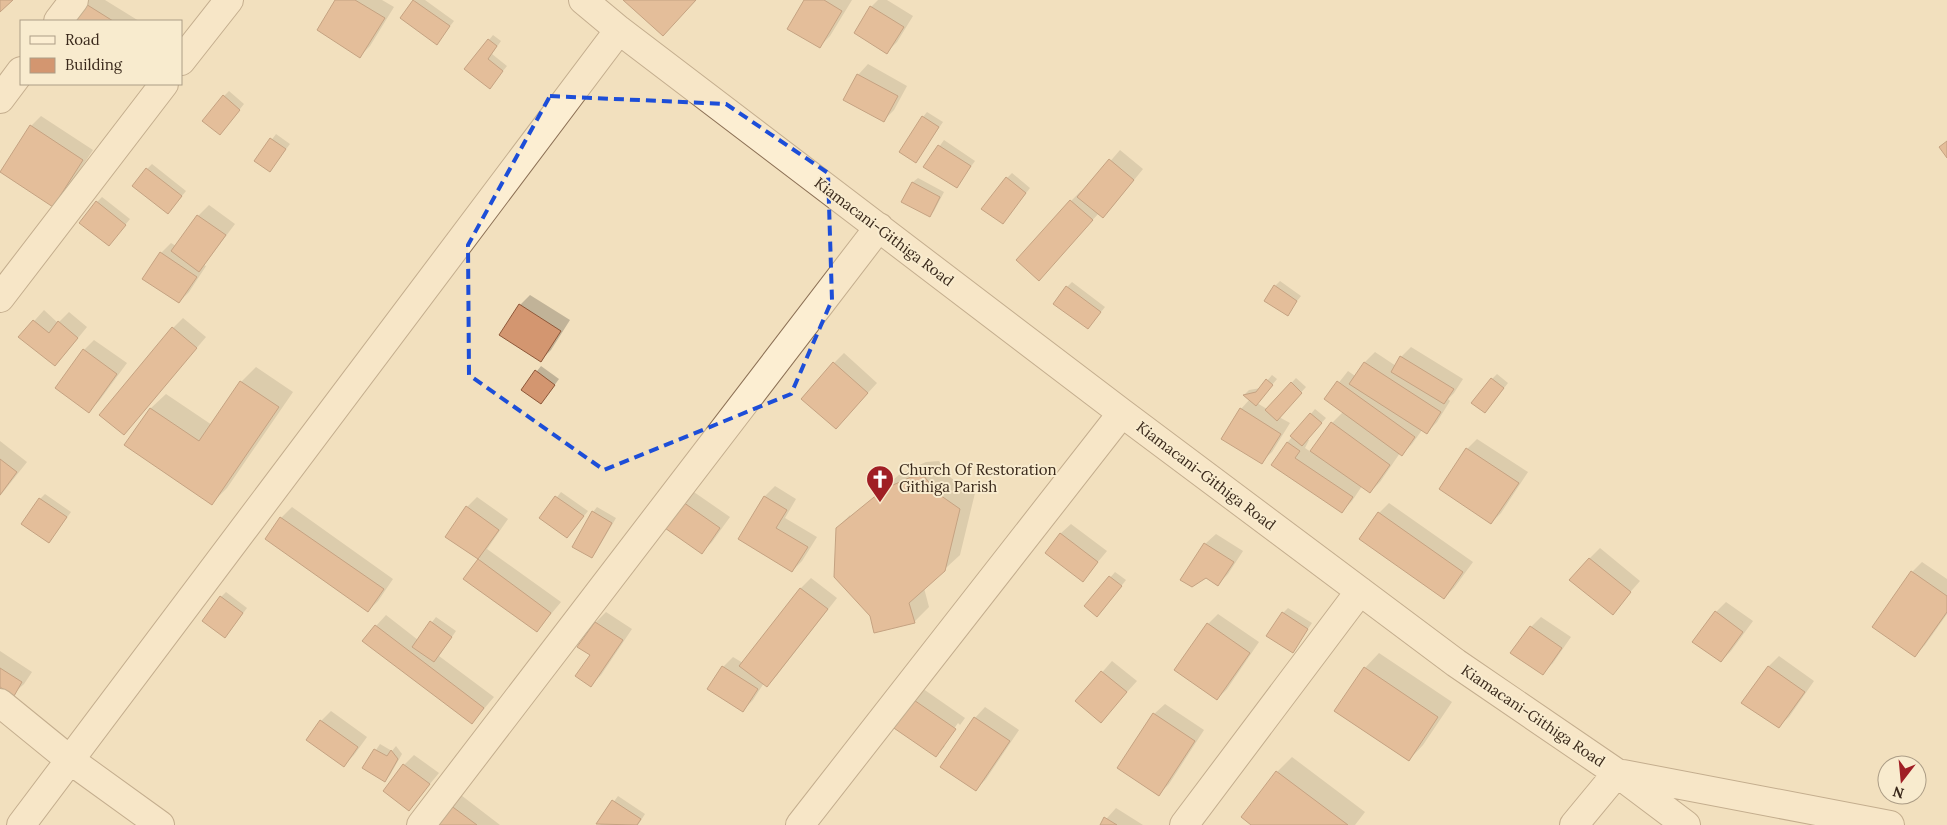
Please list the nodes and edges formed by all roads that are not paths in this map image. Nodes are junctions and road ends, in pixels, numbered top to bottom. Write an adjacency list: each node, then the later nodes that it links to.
1 (74, 0): 4 (street)
2 (229, 0): 6 (street)
3 (583, 0): 5 (street, Kiamacani-Githiga Road)
4 (59, 20)
5 (618, 30): 10 (street, Kiamacani-Githiga Road); 15 (street)
6 (182, 60)
7 (20, 71): 9 (street)
8 (163, 85): 11 (street)
9 (0, 99)
10 (879, 228): 12 (street, Kiamacani-Githiga Road); 19 (street)
11 (0, 298)
12 (1122, 414): 13 (street, Kiamacani-Githiga Road); 20 (street)
13 (1360, 591): 16 (street, Kiamacani-Githiga Road); 21 (street)
14 (0, 703): 15 (street)
15 (70, 760): 17 (street); 18 (street)
16 (1617, 773): 22 (street); 23 (street); 24 (street, Kiamacani-Githiga Road)
17 (21, 825)
18 (160, 825)
19 (421, 825)
20 (800, 825)
21 (1184, 825)
22 (1574, 825)
23 (1686, 825)
24 (1890, 825)

